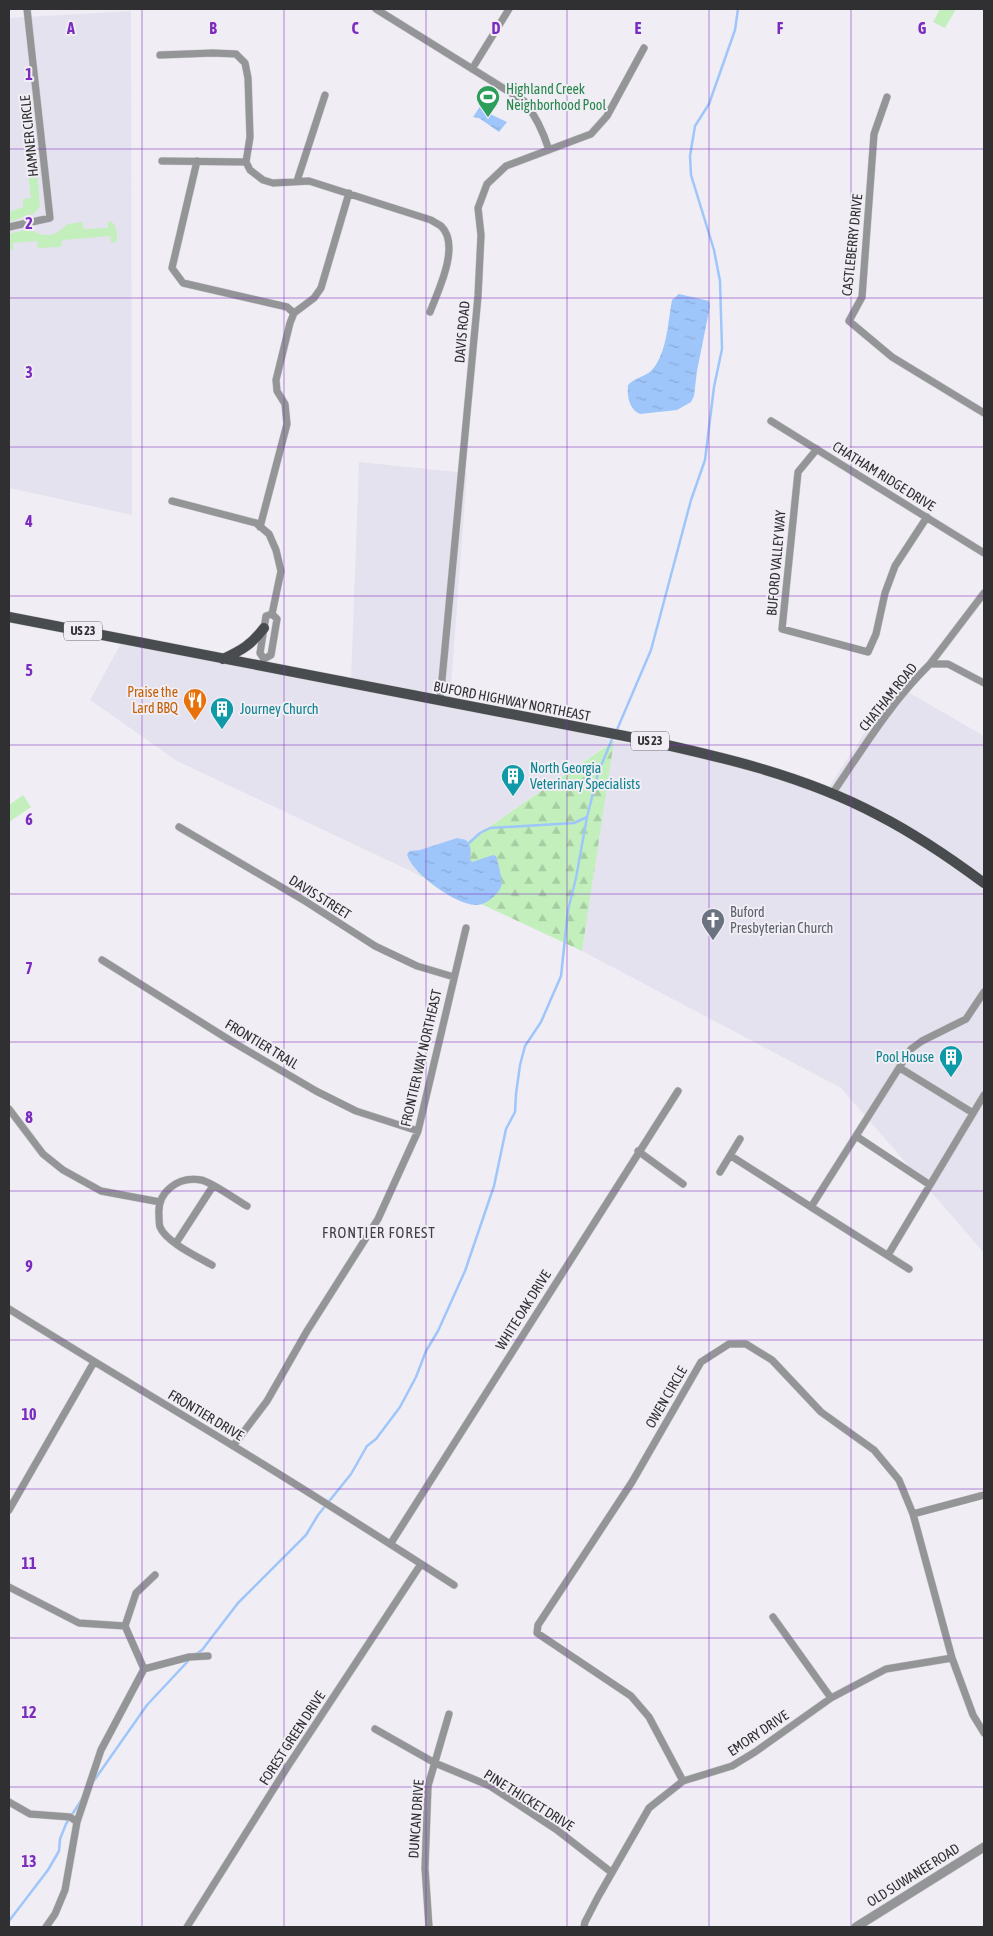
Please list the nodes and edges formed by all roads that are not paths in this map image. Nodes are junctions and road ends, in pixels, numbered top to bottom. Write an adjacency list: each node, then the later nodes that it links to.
1 (27, 9): 15 (street, HAMNER CIRCLE)
2 (376, 9): 6 (street)
3 (509, 9): 6 (street)
4 (644, 48): 9 (street, DAVIS ROAD)
5 (160, 55): 12 (street)
6 (472, 68): 9 (street)
7 (325, 95): 13 (street)
8 (887, 97): 18 (street, CASTLEBERRY DRIVE)
9 (549, 150): 33 (street, DAVIS ROAD)
10 (162, 161): 11 (street)
11 (197, 161): 12 (street); 17 (street)
12 (246, 162): 13 (street)
13 (297, 181): 14 (street)
14 (348, 193): 16 (street); 17 (street)
15 (9, 227)
16 (430, 312)
17 (294, 313): 23 (street)
18 (984, 413)
19 (771, 421): 20 (street, CHATHAM RIDGE DRIVE)
20 (817, 449): 22 (street, CHATHAM RIDGE DRIVE); 22 (street, BUFORD VALLEY WAY)
21 (172, 501): 23 (street)
22 (927, 517): 24 (street, CHATHAM RIDGE DRIVE)
23 (260, 527): 26 (street)
24 (984, 553)
25 (984, 593): 31 (street)
26 (272, 614): 28 (street); 30 (street)
27 (9, 617): 29 (main road, BUFORD HIGHWAY NORTHEAST / US 23)
28 (264, 628): 29 (main road); 30 (street)
29 (223, 659): 30 (main road, BUFORD HIGHWAY NORTHEAST / US 23)
30 (263, 662): 33 (main road, BUFORD HIGHWAY NORTHEAST / US 23)
31 (930, 664): 32 (street, CHATHAM ROAD); 34 (street, CHATHAM ROAD)
32 (984, 683)
33 (440, 701): 34 (main road, BUFORD HIGHWAY NORTHEAST / US 23)
34 (832, 794): 36 (main road, BUFORD HIGHWAY NORTHEAST / US 23)
35 (179, 827): 39 (street, DAVIS STREET)
36 (984, 883)
37 (466, 928): 39 (street, FRONTIER WAY NORTHEAST)
38 (102, 960): 46 (street, FRONTIER TRAIL)
39 (454, 977): 46 (street, FRONTIER WAY NORTHEAST)
40 (984, 992): 41 (street)
41 (900, 1068): 45 (street); 47 (street)
42 (678, 1090): 49 (street, WHITE OAK DRIVE)
43 (984, 1095): 45 (street)
44 (9, 1109): 55 (street)
45 (973, 1113): 53 (street)
46 (418, 1131): 64 (street, FRONTIER WAY NORTHEAST)
47 (856, 1136): 53 (street); 57 (street)
48 (740, 1139): 50 (street)
49 (638, 1152): 52 (street); 68 (street, WHITE OAK DRIVE)
50 (731, 1156): 51 (street); 57 (street)
51 (720, 1172)
52 (683, 1184)
53 (930, 1185): 59 (street)
54 (213, 1186): 55 (street); 56 (street); 58 (street)
55 (160, 1202): 58 (street)
56 (247, 1206)
57 (812, 1208): 59 (street)
58 (176, 1243): 60 (street)
59 (888, 1255): 61 (street)
60 (212, 1265)
61 (909, 1269)
62 (9, 1308): 63 (street, FRONTIER DRIVE)
63 (94, 1362): 64 (street, FRONTIER DRIVE); 66 (street)
64 (233, 1446): 68 (street, FRONTIER DRIVE)
65 (984, 1495): 67 (street)
66 (9, 1510)
67 (913, 1514): 76 (street, OWEN CIRCLE); 83 (street, OWEN CIRCLE)
68 (391, 1543): 69 (street, FRONTIER DRIVE)
69 (421, 1564): 71 (street); 89 (street, FOREST GREEN DRIVE)
70 (155, 1575): 74 (street)
71 (454, 1585)
72 (9, 1587): 74 (street)
73 (772, 1616): 78 (street)
74 (125, 1626): 77 (street)
75 (208, 1656): 77 (street)
76 (952, 1658): 78 (street, EMORY DRIVE); 81 (street, OWEN CIRCLE)
77 (144, 1670): 85 (street)
78 (831, 1698): 83 (street, EMORY DRIVE)
79 (449, 1714): 82 (street, DUNCAN DRIVE)
80 (375, 1729): 82 (street, PINE THICKET DRIVE)
81 (984, 1733)
82 (435, 1763): 87 (street, PINE THICKET DRIVE); 90 (street, DUNCAN DRIVE)
83 (683, 1781): 87 (street, EMORY DRIVE)
84 (9, 1802): 85 (street)
85 (78, 1822): 88 (street)
86 (984, 1846): 92 (street, OLD SUWANEE ROAD)
87 (612, 1872): 91 (street, EMORY DRIVE)
88 (46, 1927)
89 (187, 1927)
90 (429, 1927)
91 (584, 1927)
92 (856, 1927)

